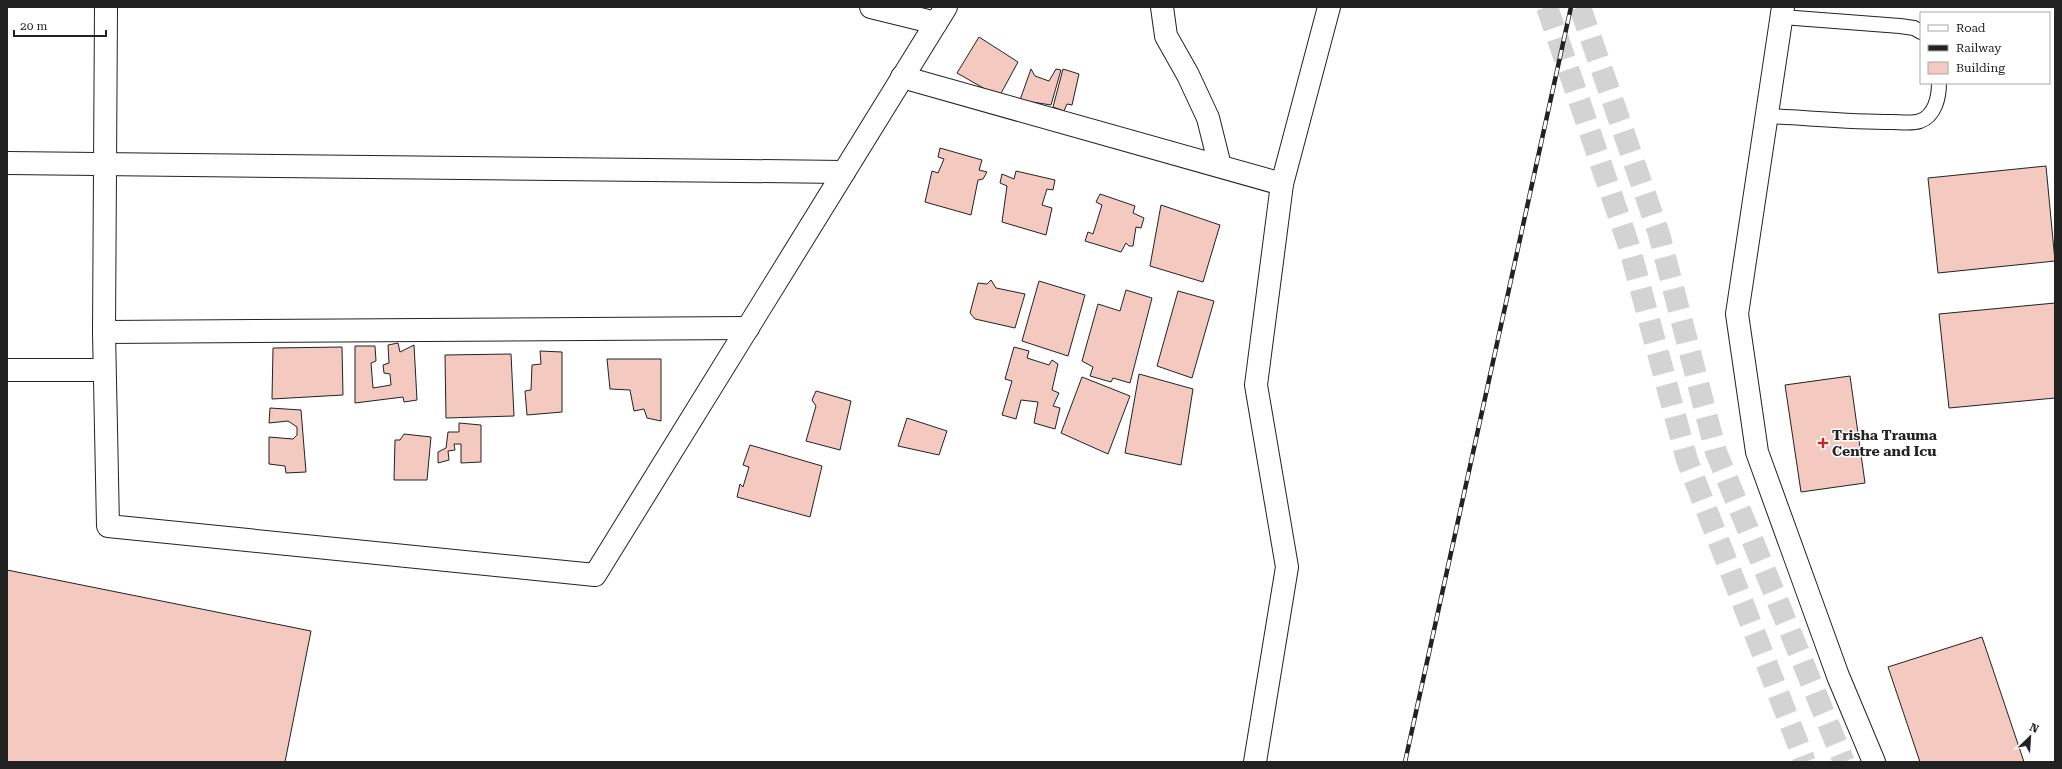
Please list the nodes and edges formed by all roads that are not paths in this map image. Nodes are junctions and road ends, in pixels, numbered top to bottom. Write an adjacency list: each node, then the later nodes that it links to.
1 (106, 7): 12 (street)
2 (871, 7): 6 (street)
3 (1162, 7): 13 (street)
4 (1329, 7): 15 (street)
5 (1783, 12): 7 (lane); 10 (street)
6 (941, 15): 8 (street)
7 (1920, 31)
8 (902, 77): 13 (street); 14 (street)
9 (1939, 84): 10 (lane)
10 (1767, 116): 21 (street)
11 (7, 163): 12 (street)
12 (105, 164): 14 (street); 17 (street)
13 (1220, 166): 15 (street)
14 (844, 172): 16 (street)
15 (1282, 184): 20 (street)
16 (748, 328): 17 (street); 19 (street)
17 (104, 332): 19 (street)
18 (7, 370): 19 (street)
19 (104, 370)
20 (1255, 762)
21 (1874, 762)

